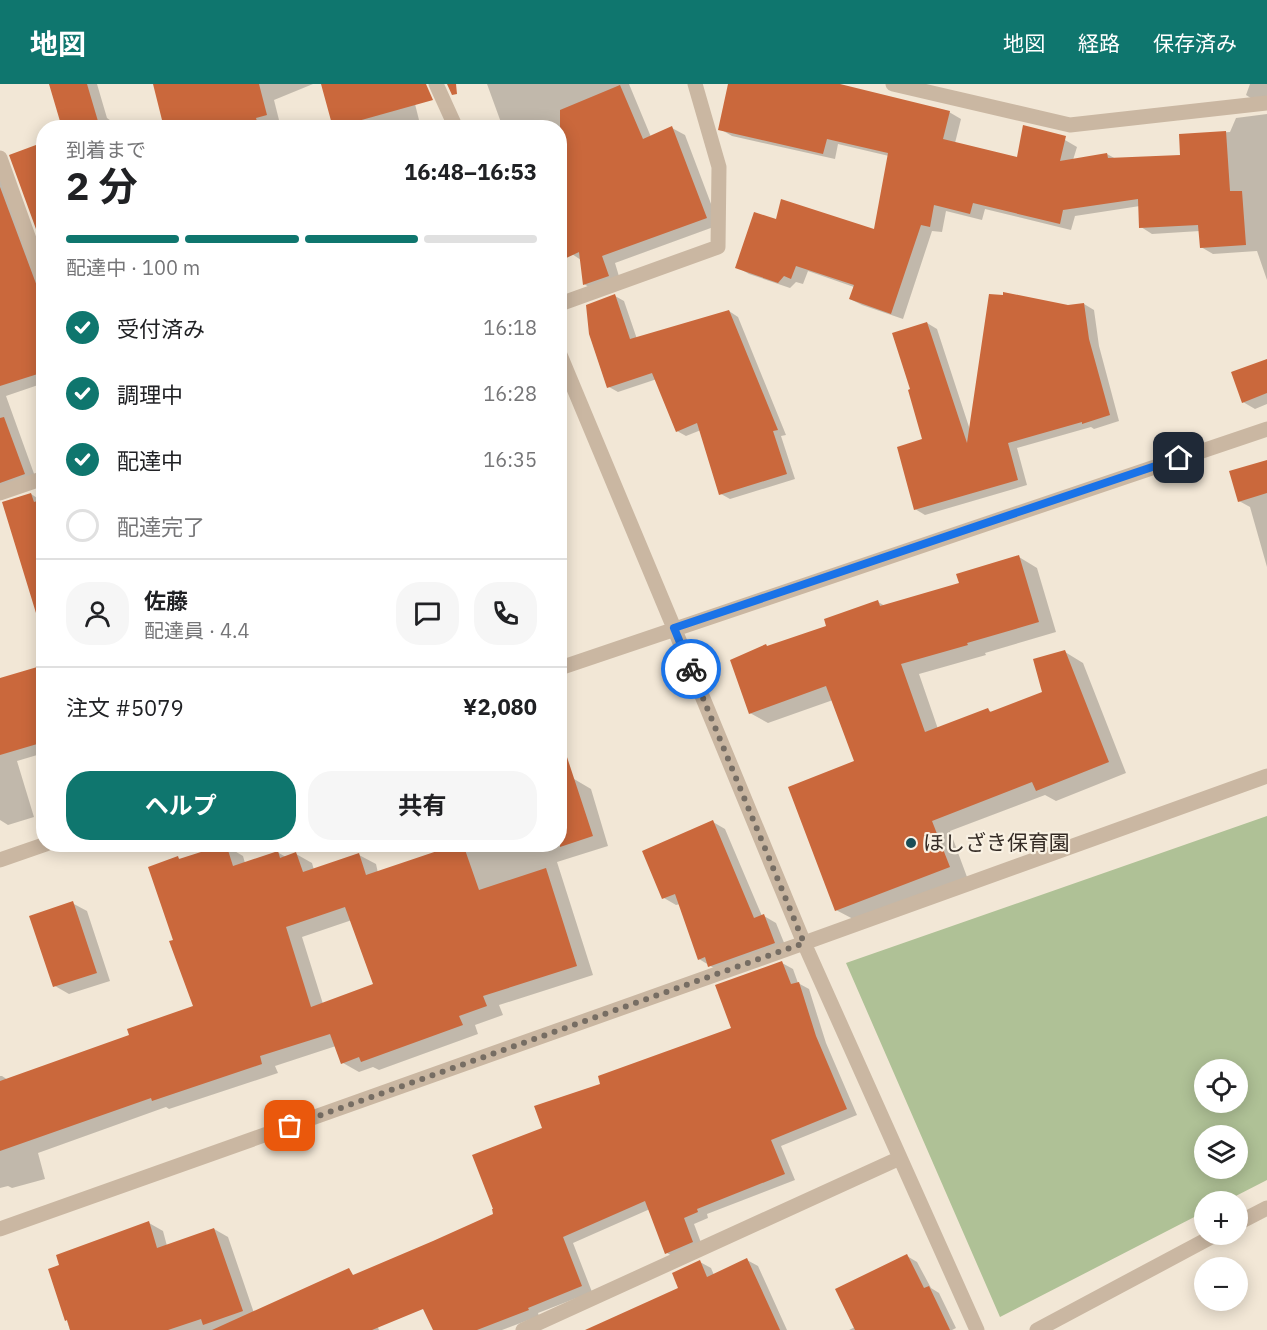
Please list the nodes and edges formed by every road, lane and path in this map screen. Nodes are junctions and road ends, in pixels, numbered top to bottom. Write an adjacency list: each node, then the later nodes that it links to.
1 (436, 84): 5 (street)
2 (695, 84): 8 (street)
3 (893, 84): 4 (street)
4 (1267, 103)
5 (452, 120)
6 (0, 158): 7 (street)
7 (36, 259)
8 (567, 301)
9 (567, 372): 13 (street)
10 (1267, 429): 13 (street)
11 (36, 481): 12 (street)
12 (0, 493)
13 (674, 628): 14 (street); 18 (street)
14 (567, 666)
15 (1267, 776): 18 (street)
16 (36, 847): 17 (street)
17 (0, 860)
18 (804, 943): 19 (street); 22 (street)
19 (900, 1158): 24 (street); 25 (street)
20 (1267, 1208): 21 (street)
21 (1248, 1218)
22 (0, 1229)
23 (1195, 1245): 26 (street)
24 (523, 1330)
25 (977, 1330)
26 (1037, 1330)

